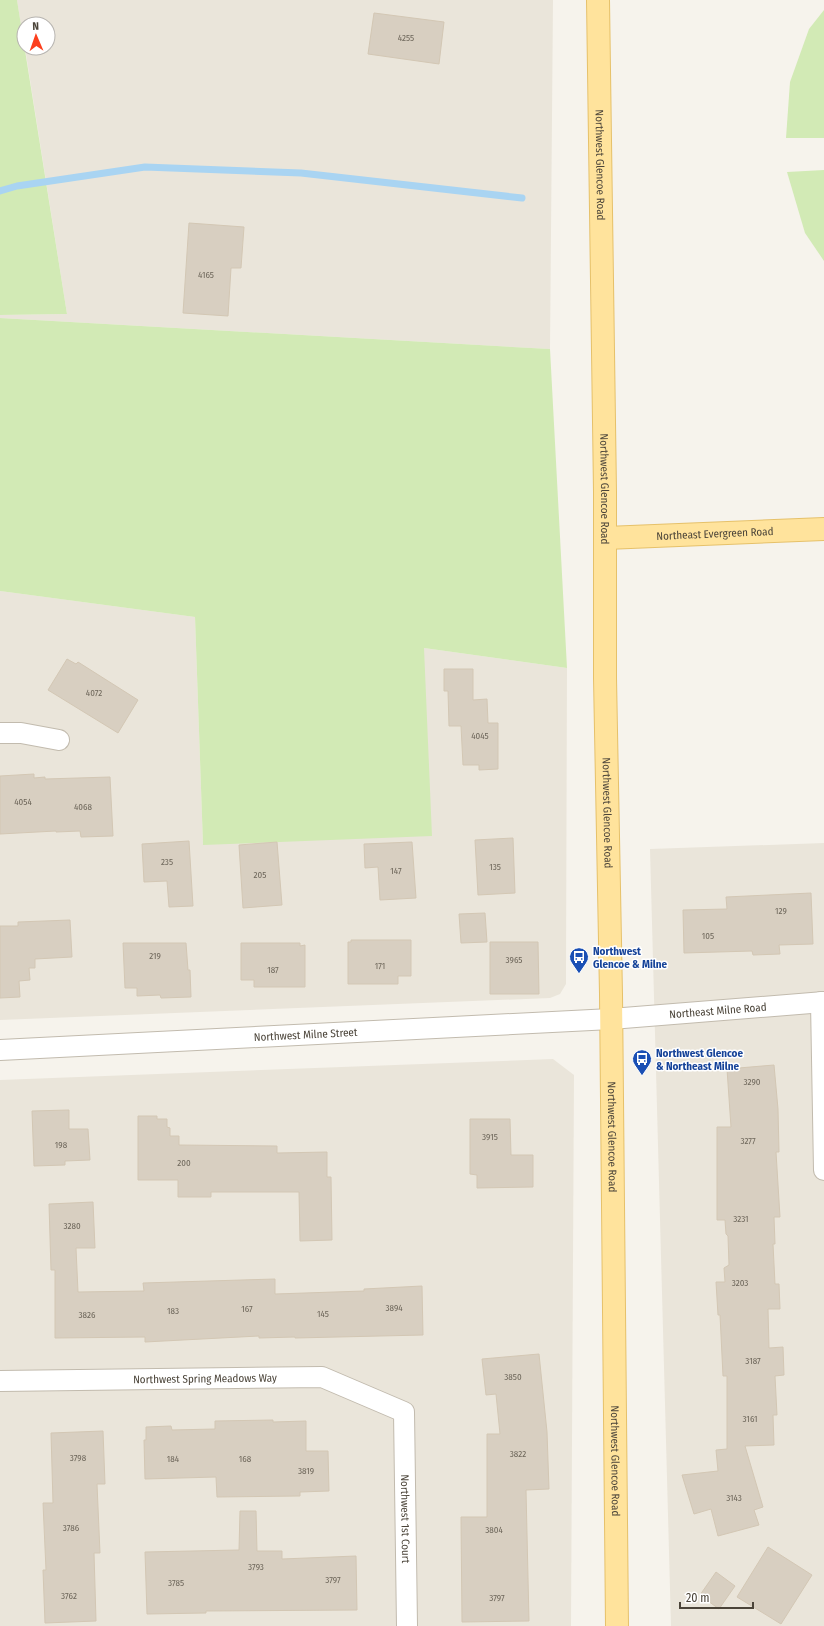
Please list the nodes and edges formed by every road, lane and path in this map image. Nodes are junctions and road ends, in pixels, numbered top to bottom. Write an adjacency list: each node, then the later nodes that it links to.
1 (598, 0): 3 (main road, Northwest Glencoe Road)
2 (824, 529): 3 (main road, Northeast Evergreen Road)
3 (606, 538): 7 (main road, Northwest Glencoe Road)
4 (0, 733): 5 (street)
5 (59, 740)
6 (822, 1002): 7 (street, Northeast Milne Road); 9 (street)
7 (611, 1019): 8 (street, Northwest Milne Street); 13 (main road, Northwest Glencoe Road)
8 (0, 1050)
9 (824, 1170)
10 (0, 1381): 11 (street, Northwest Spring Meadows Way)
11 (404, 1412): 12 (street, Northwest 1st Court)
12 (407, 1626)
13 (617, 1626)

